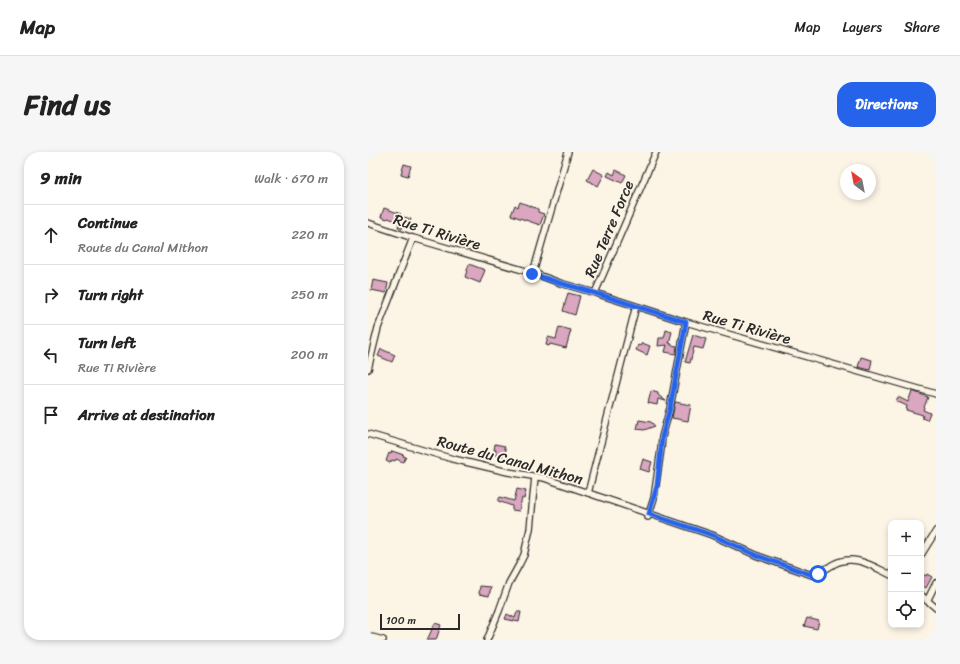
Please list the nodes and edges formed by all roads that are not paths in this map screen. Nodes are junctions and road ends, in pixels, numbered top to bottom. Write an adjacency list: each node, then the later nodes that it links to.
1 (568, 152): 5 (street)
2 (656, 152): 6 (street, Rue Terre Force)
3 (368, 223): 4 (street, Rue Ti Rivière)
4 (413, 238): 5 (street, Rue Ti Rivière); 9 (street)
5 (532, 274): 6 (street, Rue Ti Rivière)
6 (595, 293): 7 (street, Rue Ti Rivière)
7 (636, 306): 8 (street, Rue Ti Rivière); 13 (street)
8 (686, 322): 10 (street, Rue Ti Rivière); 14 (street)
9 (368, 369)
10 (936, 394)
11 (368, 434): 12 (street, Route du Canal Mithon)
12 (535, 477): 13 (street, Route du Canal Mithon); 24 (street)
13 (588, 493): 14 (street, Route du Canal Mithon)
14 (649, 516): 17 (street, Route du Canal Mithon)
15 (936, 531): 16 (street)
16 (924, 550)
17 (888, 574)
18 (936, 583): 20 (street)
19 (924, 598): 20 (street)
20 (927, 601): 21 (street)
21 (936, 608)
22 (368, 636): 23 (street)
23 (383, 640)
24 (487, 640)

